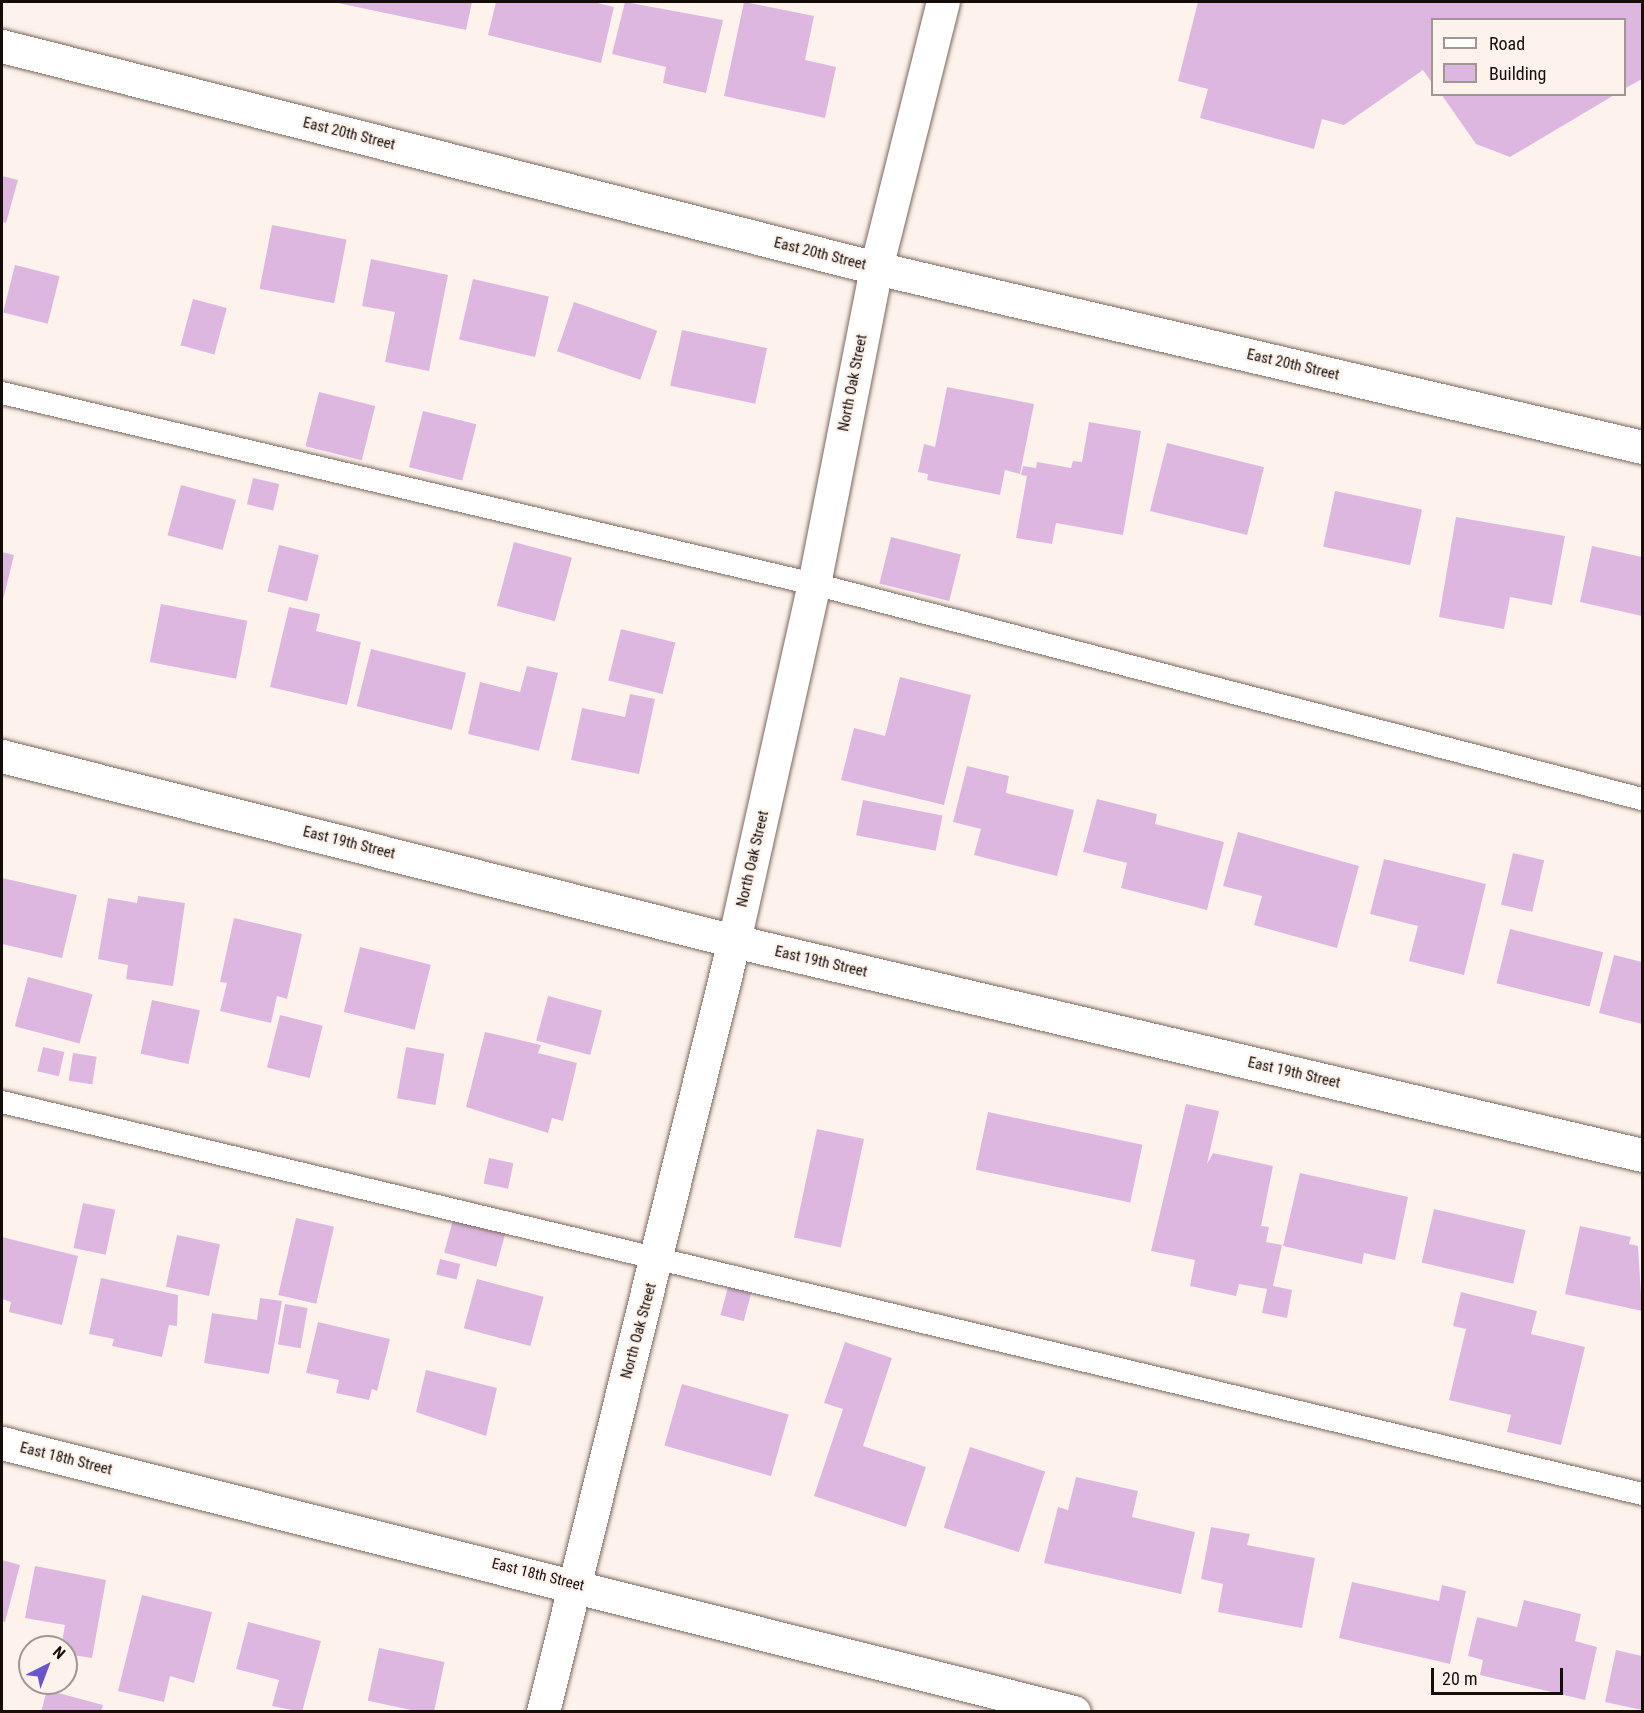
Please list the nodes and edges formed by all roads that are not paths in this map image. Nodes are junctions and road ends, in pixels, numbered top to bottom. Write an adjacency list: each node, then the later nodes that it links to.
1 (943, 2): 3 (street, North Oak Street)
2 (2, 46): 3 (street, East 20th Street)
3 (876, 268): 5 (street, East 20th Street); 6 (street, North Oak Street)
4 (2, 393): 6 (lane)
5 (1642, 447)
6 (814, 584): 8 (lane); 9 (street, North Oak Street)
7 (2, 756): 9 (street, East 19th Street)
8 (1642, 799)
9 (734, 941): 11 (street, East 19th Street); 12 (street, North Oak Street)
10 (2, 1102): 12 (lane)
11 (1642, 1155)
12 (658, 1260): 14 (lane); 15 (street, North Oak Street)
13 (2, 1443): 15 (street, East 18th Street)
14 (1642, 1494)
15 (573, 1583): 16 (street, North Oak Street); 17 (street, East 18th Street)
16 (543, 1712)
17 (1074, 1712)

